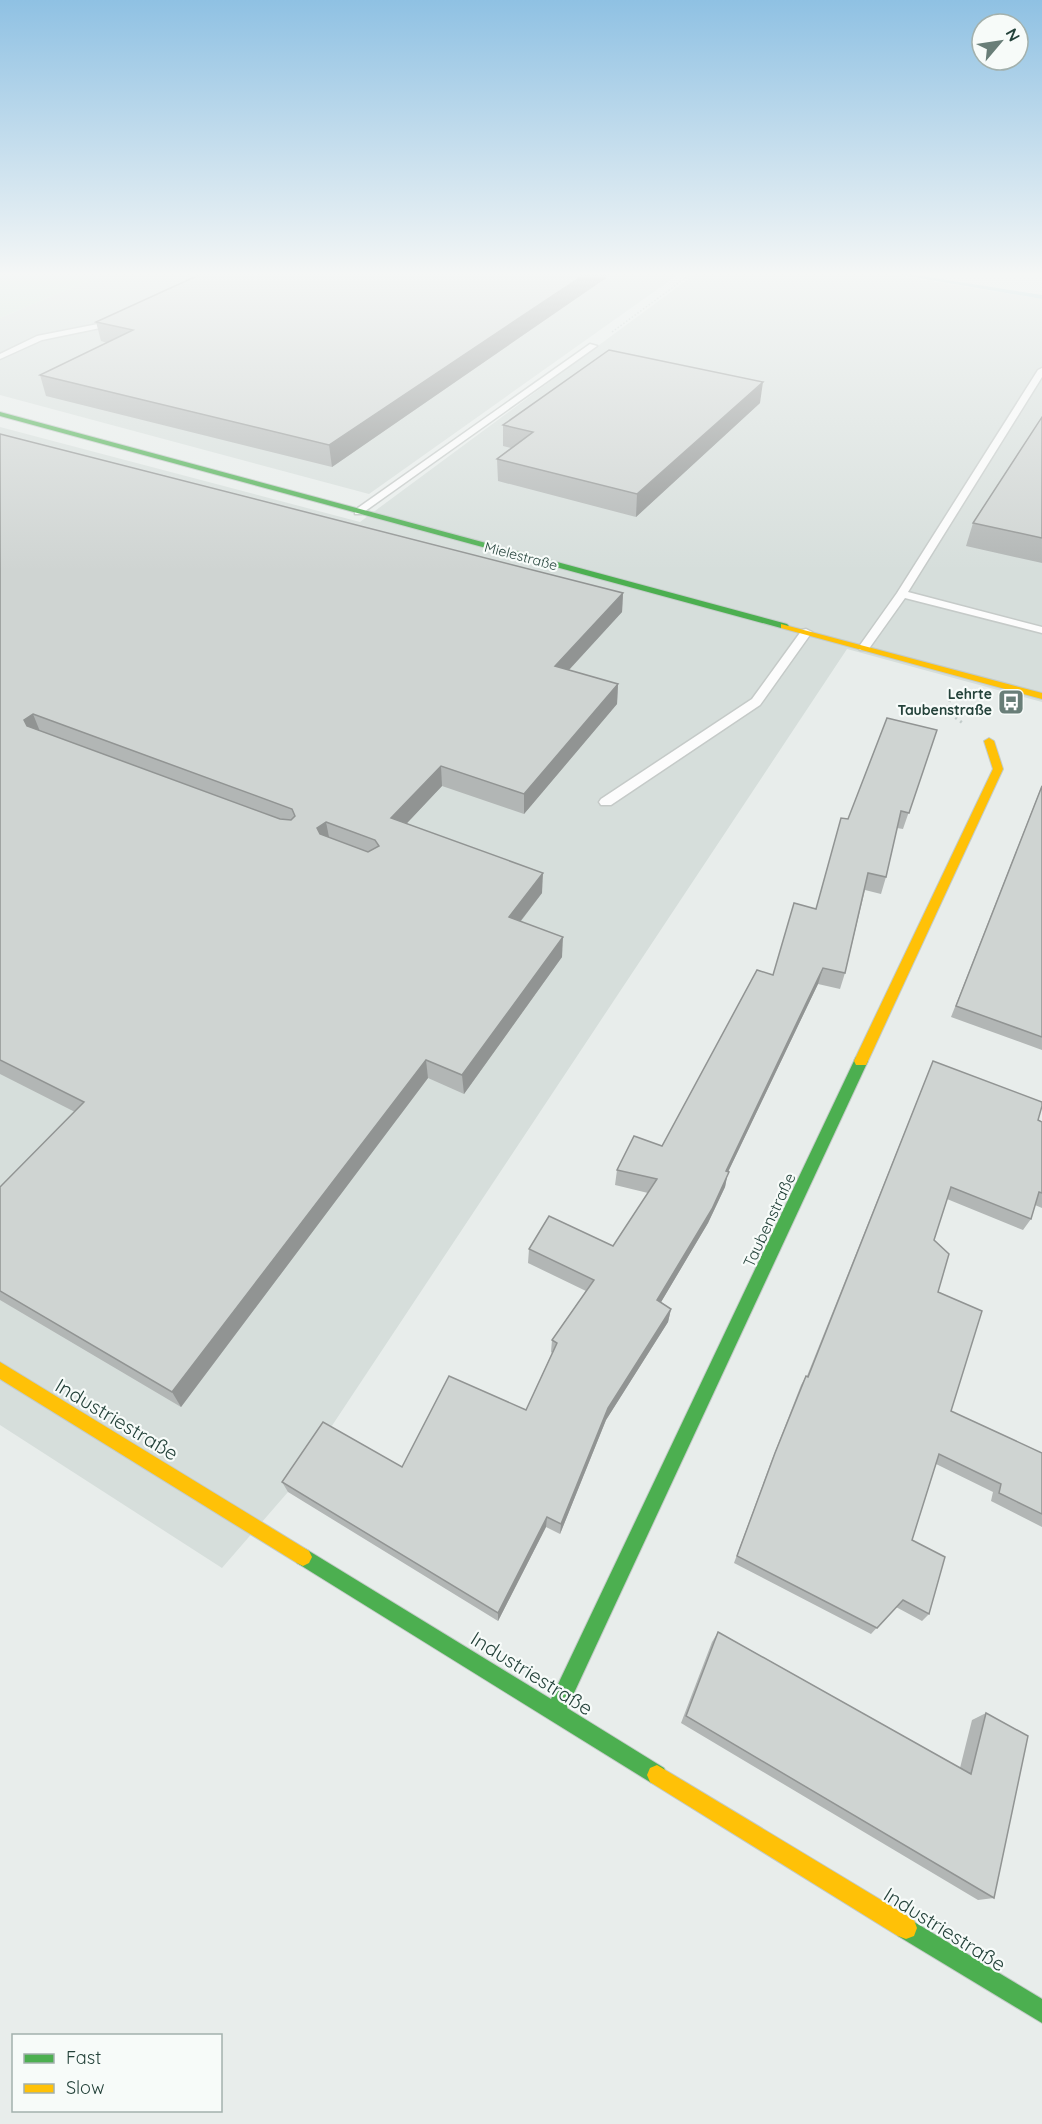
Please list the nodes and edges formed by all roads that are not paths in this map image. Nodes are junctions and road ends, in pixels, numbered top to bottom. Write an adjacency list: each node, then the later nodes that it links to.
1 (555, 373): 4 (lane)
2 (1040, 373): 5 (lane)
3 (0, 414): 4 (street, Mielestraße)
4 (358, 512): 7 (street, Mielestraße)
5 (902, 594): 6 (lane); 8 (lane)
6 (1042, 630)
7 (806, 633): 8 (street, Mielestraße); 11 (lane)
8 (864, 648): 9 (street, Mielestraße)
9 (1042, 696)
10 (989, 741): 13 (street, Taubenstraße)
11 (606, 802)
12 (0, 1370): 13 (street, Industriestraße)
13 (556, 1711): 14 (street, Industriestraße)
14 (1042, 2012)

